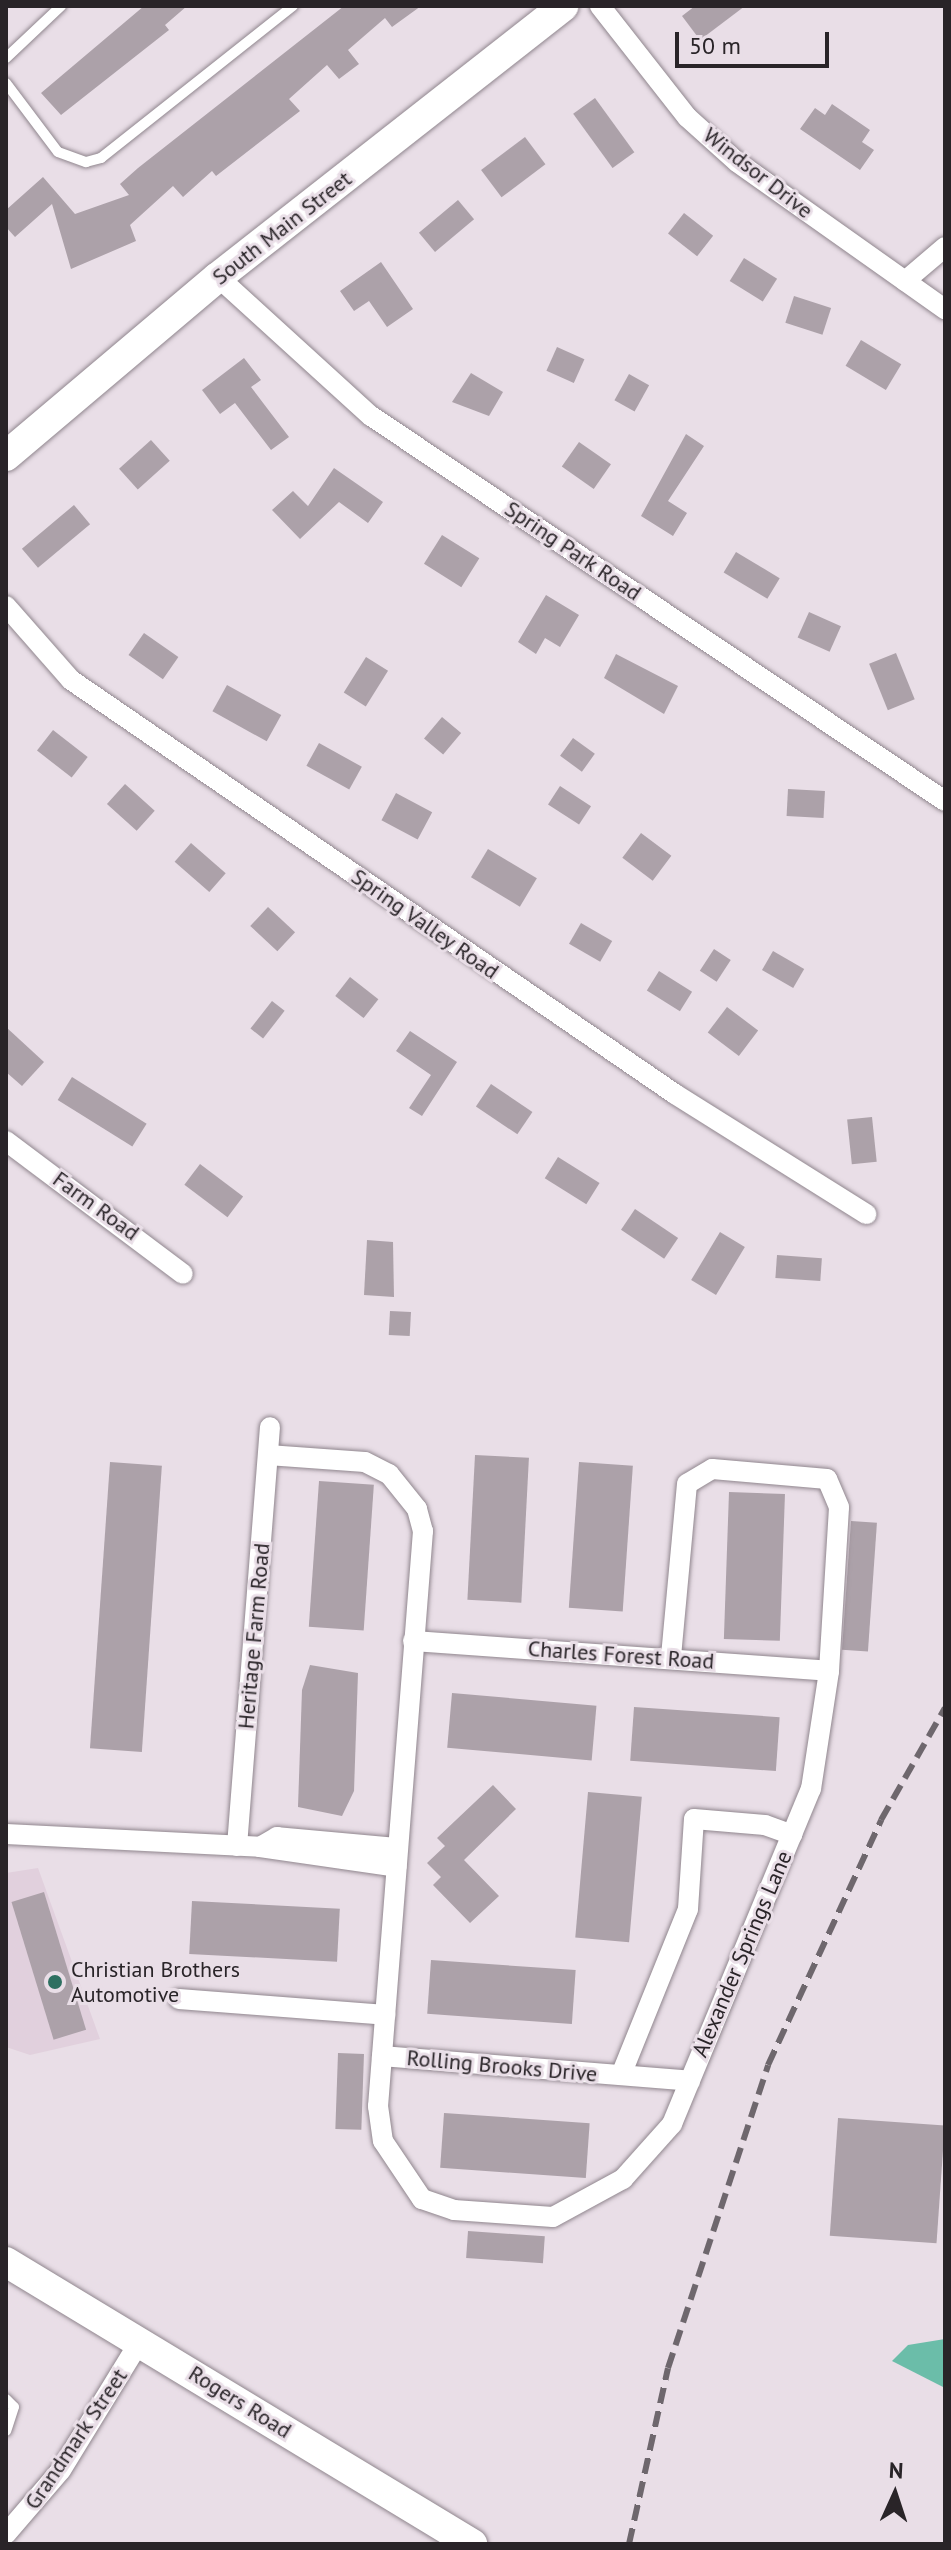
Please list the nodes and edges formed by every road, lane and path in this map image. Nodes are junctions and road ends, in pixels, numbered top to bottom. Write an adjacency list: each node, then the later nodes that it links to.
1 (61, 6): 5 (lane)
2 (293, 6): 6 (lane)
3 (563, 6): 8 (main road, South Main Street)
4 (600, 6): 9 (street, Windsor Drive)
5 (6, 58)
6 (6, 83)
7 (945, 247): 9 (street)
8 (218, 277): 11 (main road, South Main Street); 13 (street, Spring Park Road)
9 (905, 281): 10 (street, Windsor Drive)
10 (945, 309)
11 (6, 456)
12 (6, 606): 15 (street, Spring Valley Road)
13 (945, 801)
14 (6, 1141): 16 (street, Farm Road)
15 (866, 1214)
16 (183, 1274)
17 (270, 1427): 18 (street, Heritage Farm Road)
18 (268, 1455): 19 (street, Alexander Springs Lane); 24 (street, Heritage Farm Road)
19 (413, 1641): 20 (street, Charles Forest Road); 25 (street, Alexander Springs Lane)
20 (671, 1658): 21 (street, Charles Forest Road); 21 (street, Alexander Springs Lane)
21 (829, 1671): 23 (street, Alexander Springs Lane)
22 (6, 1834): 24 (street)
23 (792, 1835): 29 (street, Rolling Brooks Drive); 30 (street, Alexander Springs Lane)
24 (237, 1846): 25 (street)
25 (398, 1857): 27 (street, Alexander Springs Lane)
26 (179, 1999): 27 (street)
27 (385, 2015): 28 (street, Alexander Springs Lane)
28 (382, 2056): 29 (street, Rolling Brooks Drive); 30 (street, Alexander Springs Lane)
29 (621, 2075): 30 (street, Rolling Brooks Drive)
30 (690, 2081)
31 (6, 2262): 32 (main road, Rogers Road)
32 (140, 2341): 35 (street, Grandmark Street); 36 (main road, Rogers Road)
33 (6, 2399): 34 (lane)
34 (6, 2431)
35 (6, 2534)
36 (472, 2544)

